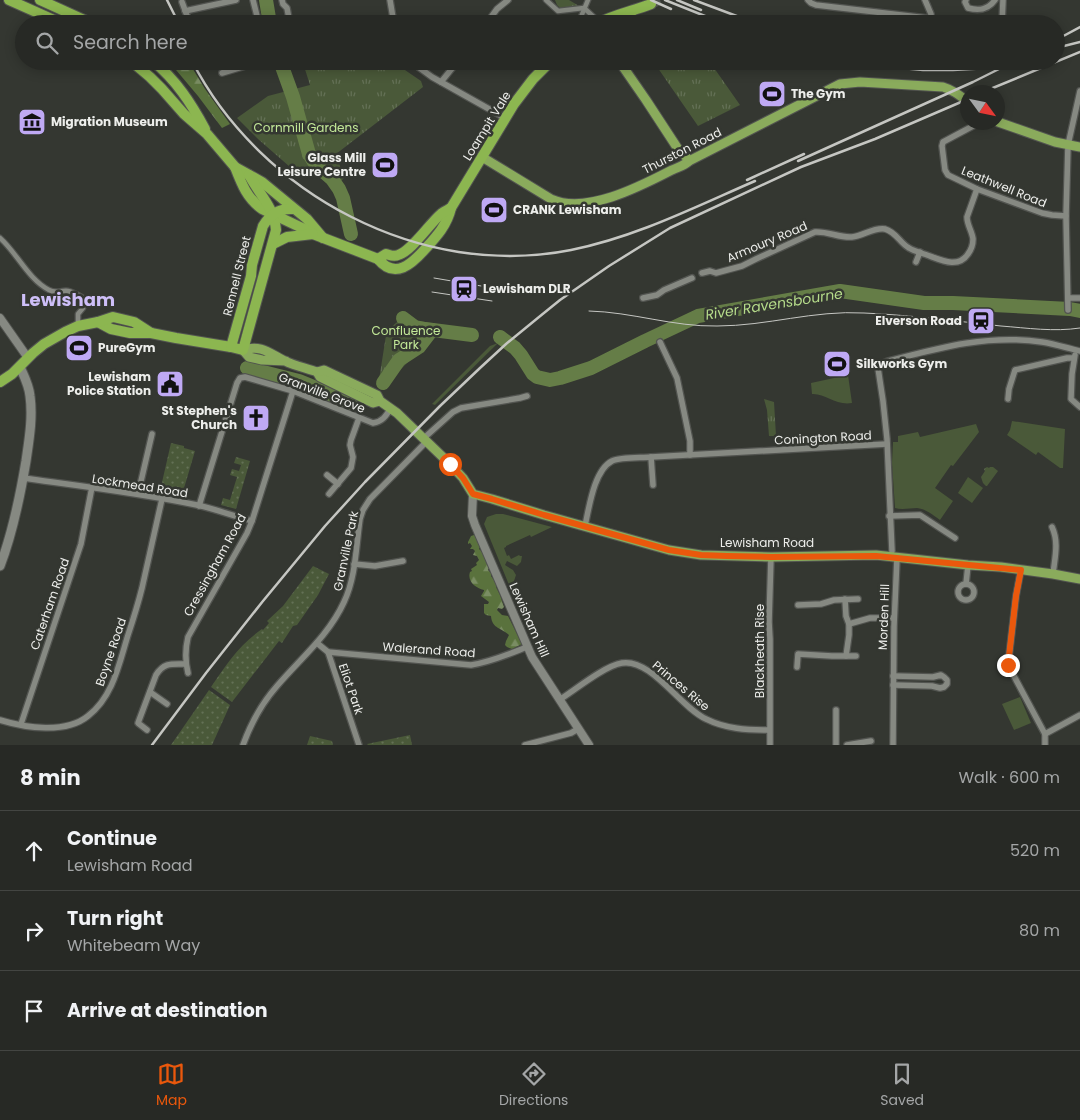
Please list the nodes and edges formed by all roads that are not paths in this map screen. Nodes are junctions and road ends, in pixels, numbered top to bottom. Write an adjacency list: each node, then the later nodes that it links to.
1 (9, 0): 20 (highway)
2 (40, 0): 21 (highway)
3 (236, 0): 18 (street)
4 (253, 0): 23 (street)
5 (282, 0): 24 (street)
6 (390, 0): 25 (street)
7 (508, 0): 26 (street)
8 (546, 0): 17 (street)
9 (588, 0): 17 (street)
10 (808, 0): 31 (street)
11 (925, 0): 32 (street)
12 (966, 0): 13 (street)
13 (995, 0)
14 (1003, 0): 33 (street)
15 (182, 2): 18 (street)
16 (651, 4): 19 (highway)
17 (584, 8): 27 (street); 28 (street)
18 (185, 10): 22 (street)
19 (636, 10): 29 (highway); 30 (highway)
20 (42, 15)
21 (72, 15)
22 (187, 15)
23 (257, 15)
24 (288, 15)
25 (393, 15)
26 (493, 15)
27 (581, 15)
28 (590, 15)
29 (617, 15)
30 (629, 15)
31 (902, 15)
32 (931, 15)
33 (1002, 15)
34 (142, 70): 48 (highway)
35 (163, 70): 48 (highway)
36 (229, 70): 41 (street)
37 (423, 70): 42 (street)
38 (451, 70): 42 (street)
39 (543, 70): 45 (highway, Loampit Vale)
40 (625, 70): 51 (main road)
41 (222, 72)
42 (441, 82): 45 (street)
43 (1080, 91): 49 (street)
44 (960, 96): 53 (main road, Thurston Road)
45 (505, 118): 52 (highway, Loampit Vale)
46 (1005, 125): 49 (main road)
47 (965, 130): 57 (street, Leathwell Road)
48 (207, 134): 54 (highway)
49 (1068, 145): 50 (main road); 60 (street)
50 (1080, 146)
51 (680, 152): 53 (main road); 55 (main road)
52 (482, 157): 55 (main road, Thurston Road); 63 (highway, Loampit Vale)
53 (689, 161): 55 (main road, Thurston Road)
54 (235, 168): 56 (highway); 59 (highway)
55 (679, 168)
56 (249, 175): 58 (highway); 59 (highway)
57 (977, 189): 60 (street, Leathwell Road); 65 (street, Armoury Road)
58 (294, 209): 59 (highway); 63 (highway)
59 (272, 214): 61 (highway); 64 (highway, Rennell Street); 76 (highway, Rennell Street)
60 (1066, 216): 70 (street)
61 (312, 234): 63 (highway); 64 (highway)
62 (0, 238): 74 (street)
63 (324, 239)
64 (272, 244): 77 (highway, Rennell Street)
65 (920, 252): 66 (street); 67 (street, Armoury Road)
66 (916, 262)
67 (702, 273)
68 (692, 278): 69 (street)
69 (643, 298)
70 (1068, 298): 71 (street); 72 (street)
71 (1080, 298)
72 (1068, 308)
73 (0, 318): 79 (street)
74 (78, 326): 76 (highway); 79 (highway)
75 (660, 342): 92 (street)
76 (231, 347): 77 (highway)
77 (244, 350): 87 (main road)
78 (1078, 350): 80 (street); 91 (street, Conington Road)
79 (28, 358): 81 (highway)
80 (1074, 358): 85 (street); 86 (street)
81 (20, 367): 82 (highway); 95 (main road)
82 (0, 382)
83 (293, 390): 88 (street, Granville Grove); 103 (street, Granville Grove); 105 (street, Cressingham Road)
84 (527, 396): 90 (street, Granville Park)
85 (1008, 399)
86 (1080, 407)
87 (391, 408): 88 (street, Granville Grove); 90 (main road)
88 (360, 418): 96 (street)
89 (152, 434): 99 (street)
90 (426, 440): 101 (main road); 112 (street, Granville Park)
91 (887, 444): 92 (street, Conington Road); 104 (street, Morden Hill)
92 (690, 455): 93 (street, Conington Road)
93 (651, 457): 97 (street); 106 (street, Conington Road)
94 (328, 475): 96 (street)
95 (23, 478): 98 (street, Lockmead Road); 114 (main road)
96 (338, 484): 100 (street)
97 (653, 485)
98 (92, 487): 99 (street, Lockmead Road); 140 (street, Caterham Road)
99 (138, 494): 102 (street, Lockmead Road)
100 (329, 494)
101 (473, 494): 106 (main road, Lewisham Road); 125 (street, Lewisham Hill)
102 (162, 499): 103 (street, Lockmead Road); 140 (street, Boyne Road)
103 (199, 506): 105 (street, Lockmead Road)
104 (889, 516): 108 (street); 109 (street, Morden Hill)
105 (252, 521): 129 (street, Cressingham Road)
106 (585, 526): 110 (main road, Lewisham Road)
107 (1052, 527): 116 (street)
108 (955, 538)
109 (894, 554): 110 (main road, Lewisham Road); 113 (main road, Lewisham Road); 122 (street, Morden Hill)
110 (771, 557): 143 (street, Blackheath Rise)
111 (403, 561): 112 (street)
112 (354, 564): 124 (street, Granville Park)
113 (968, 565): 115 (main road, Lewisham Road); 118 (street)
114 (0, 566)
115 (1021, 570): 116 (main road, Lewisham Road); 144 (street)
116 (1053, 574): 117 (main road, Lewisham Road)
117 (1080, 578)
118 (966, 584)
119 (845, 599): 120 (street); 121 (street); 123 (street)
120 (858, 599)
121 (798, 605)
122 (894, 618): 123 (street); 132 (street, Morden Hill)
123 (849, 624): 127 (street)
124 (317, 643): 126 (street, Eliot Park); 146 (street, Granville Park)
125 (527, 646): 126 (street, Walerand Road); 135 (street, Lewisham Hill)
126 (328, 652): 147 (street, Eliot Park)
127 (846, 656): 128 (street); 130 (street)
128 (856, 656)
129 (186, 664): 131 (street, Cressingham Road); 134 (street)
130 (797, 667)
131 (188, 673)
132 (893, 676): 133 (street, Morden Hill); 133 (street)
133 (893, 685): 153 (street, Morden Hill)
134 (150, 692): 136 (street); 142 (street)
135 (559, 700): 141 (street, Lewisham Hill); 143 (street, Princes Rise)
136 (167, 704)
137 (836, 710): 151 (street)
138 (1080, 714): 144 (street)
139 (0, 720): 140 (street, Boyne Road)
140 (21, 724)
141 (578, 729): 148 (street); 149 (street, Lewisham Hill)
142 (147, 730)
143 (770, 730): 150 (street, Blackheath Rise)
144 (1044, 734): 154 (street)
145 (872, 742): 152 (street)
146 (242, 745)
147 (360, 745)
148 (525, 745)
149 (589, 745)
150 (770, 745)
151 (836, 745)
152 (847, 745)
153 (893, 745)
154 (1045, 745)

